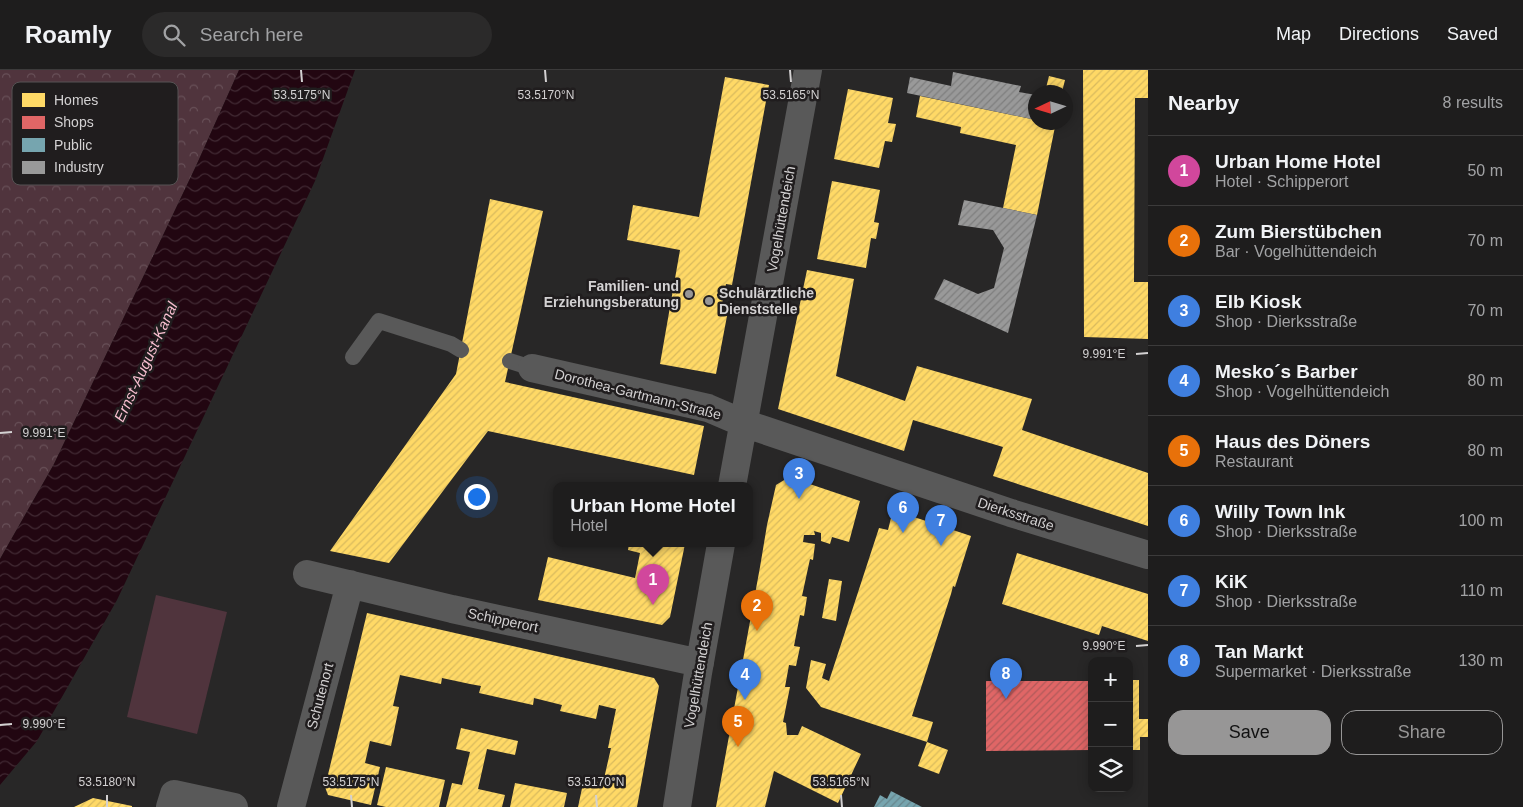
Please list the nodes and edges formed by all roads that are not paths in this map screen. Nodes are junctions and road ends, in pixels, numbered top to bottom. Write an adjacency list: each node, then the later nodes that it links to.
1 (808, 70): 5 (street, Vogelhüttendeich)
2 (461, 350): 3 (lane)
3 (353, 358)
4 (521, 364): 5 (street, Dorothea-Gartmann-Straße)
5 (743, 423): 6 (street, Vogelhüttendeich); 8 (street, Dierksstraße)
6 (733, 482)
7 (720, 547): 11 (street, Vogelhüttendeich)
8 (1148, 555)
9 (306, 574): 10 (street, Schipperort)
10 (350, 584): 11 (street, Schipperort); 14 (street, Schutenort)
11 (700, 663): 15 (street, Vogelhüttendeich)
12 (170, 807): 13 (street)
13 (234, 807)
14 (290, 807)
15 (676, 807)

